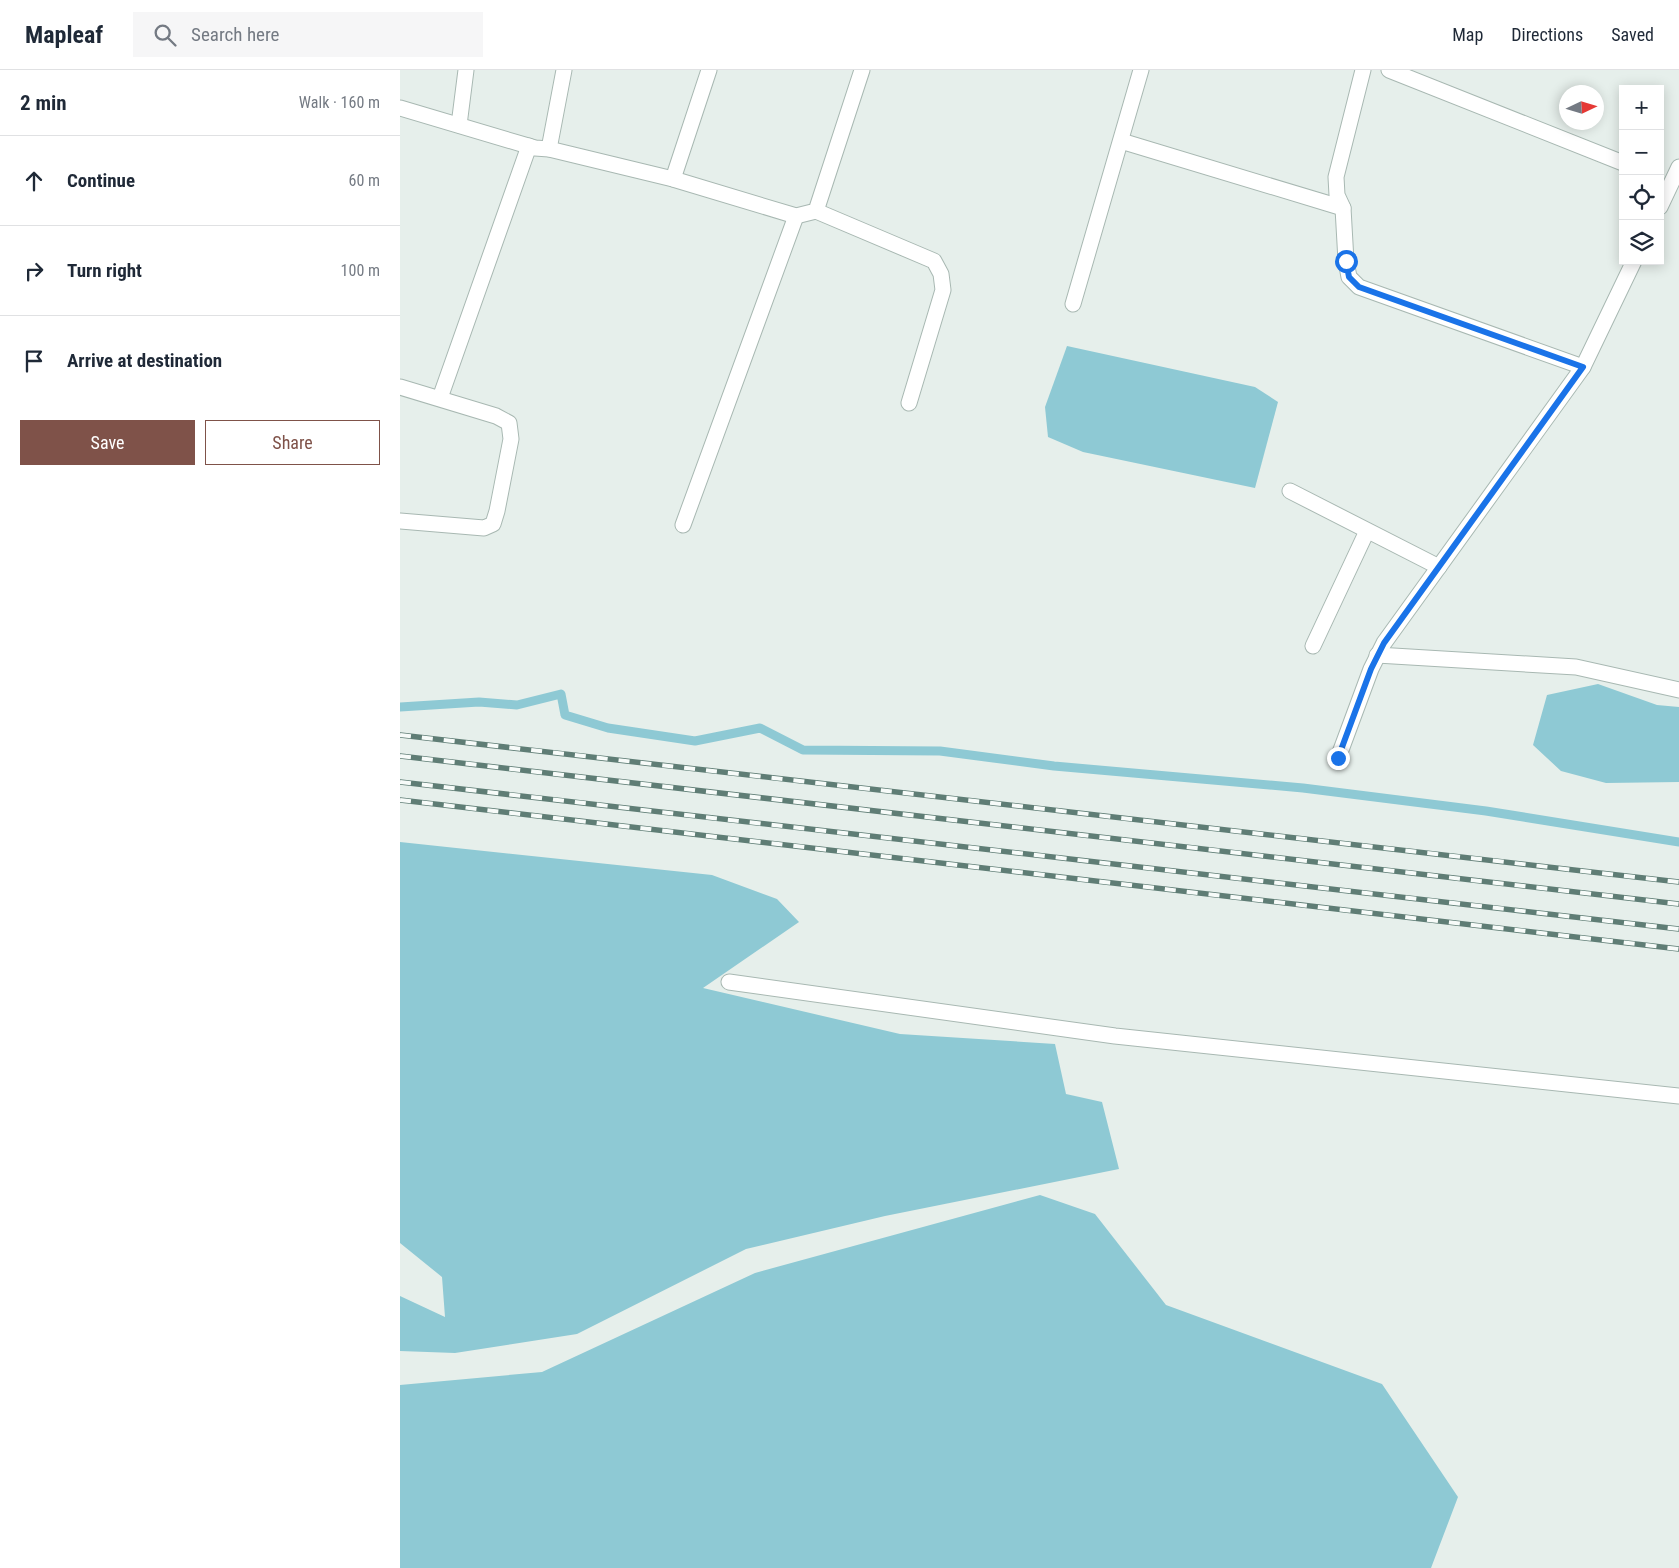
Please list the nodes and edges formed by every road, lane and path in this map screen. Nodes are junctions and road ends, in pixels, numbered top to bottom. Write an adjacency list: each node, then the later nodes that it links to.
1 (466, 70): 9 (street)
2 (564, 70): 12 (street)
3 (709, 70): 15 (street)
4 (862, 70): 18 (street)
5 (1141, 70): 10 (street)
6 (1363, 70): 17 (street)
7 (1389, 70): 13 (street)
8 (400, 108): 9 (street)
9 (459, 125): 11 (street)
10 (1121, 141): 17 (street); 21 (street)
11 (528, 146): 12 (street); 24 (street)
12 (549, 149): 15 (street)
13 (1619, 161)
14 (1679, 167): 16 (street)
15 (673, 179): 19 (street)
16 (1666, 181)
17 (1343, 208): 22 (street)
18 (816, 211): 19 (street); 25 (street)
19 (796, 216): 28 (street)
20 (1632, 265): 22 (street)
21 (1073, 304)
22 (1583, 367): 30 (street)
23 (400, 387): 24 (street)
24 (440, 398): 27 (street)
25 (909, 403)
26 (1290, 491): 29 (street)
27 (400, 522)
28 (683, 525)
29 (1368, 531): 30 (street); 31 (street)
30 (1439, 567): 32 (street)
31 (1313, 646)
32 (1377, 656): 33 (street); 34 (street)
33 (1679, 690)
34 (1338, 758)
35 (730, 982): 36 (street)
36 (1679, 1096)

